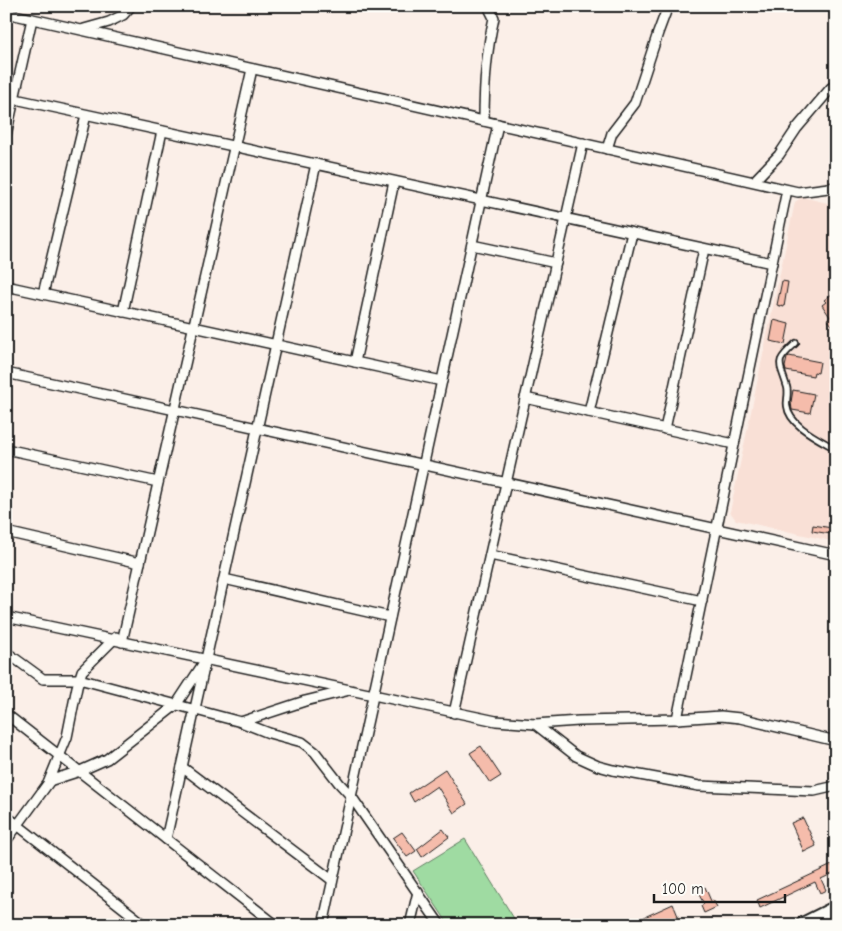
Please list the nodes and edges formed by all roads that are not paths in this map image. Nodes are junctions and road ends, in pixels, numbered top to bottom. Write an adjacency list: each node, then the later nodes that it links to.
1 (131, 6): 6 (street)
2 (488, 6): 11 (street)
3 (668, 6): 17 (street)
4 (6, 13): 5 (street)
5 (32, 18): 6 (street); 9 (street)
6 (81, 30): 7 (street)
7 (252, 68): 11 (street); 16 (street)
8 (836, 85): 19 (street)
9 (10, 98): 10 (street); 14 (street)
10 (86, 114): 13 (street); 31 (street)
11 (484, 121): 12 (street)
12 (498, 124): 15 (street); 23 (street)
13 (162, 131): 16 (street); 32 (street)
14 (6, 135)
15 (583, 143): 17 (street); 24 (street)
16 (234, 147): 18 (street); 33 (street)
17 (606, 149): 22 (street)
18 (316, 164): 20 (street); 35 (street)
19 (756, 179)
20 (394, 182): 23 (street); 36 (street)
21 (836, 187): 22 (street)
22 (787, 190): 29 (street)
23 (482, 200): 24 (street); 26 (street)
24 (566, 219): 25 (street); 28 (street)
25 (632, 233): 27 (street); 41 (street)
26 (472, 245): 28 (street); 38 (street)
27 (704, 249): 29 (street); 43 (street)
28 (556, 263): 39 (street)
29 (772, 264): 44 (street)
30 (6, 286): 31 (street)
31 (43, 294): 32 (street)
32 (123, 312): 33 (street)
33 (194, 327): 35 (street); 40 (street)
34 (796, 343): 46 (lane)
35 (276, 345): 36 (street); 42 (street)
36 (356, 362): 38 (street)
37 (6, 373): 40 (street)
38 (442, 381): 47 (street)
39 (525, 398): 41 (street); 49 (street)
40 (175, 410): 42 (street); 48 (street)
41 (589, 412): 43 (street)
42 (257, 428): 47 (street); 55 (street)
43 (665, 429): 44 (street)
44 (734, 444): 50 (street)
45 (6, 449): 48 (street)
46 (836, 449)
47 (424, 464): 49 (street); 57 (street)
48 (158, 482): 54 (street)
49 (506, 482): 50 (street); 52 (street)
50 (717, 528): 53 (street); 56 (street)
51 (6, 532): 54 (street)
52 (490, 555): 56 (street); 67 (street)
53 (836, 555)
54 (140, 563): 59 (street)
55 (224, 580): 57 (street); 61 (street)
56 (702, 601): 69 (street)
57 (390, 616): 64 (street)
58 (6, 617): 59 (street)
59 (118, 641): 61 (street); 62 (street)
60 (6, 652): 62 (street)
61 (206, 660): 63 (street); 65 (street); 66 (street)
62 (79, 679): 65 (street); 73 (street)
63 (349, 691): 64 (street); 70 (street)
64 (373, 696): 67 (street); 78 (street)
65 (176, 705): 66 (street); 75 (street)
66 (195, 710): 70 (street); 74 (street)
67 (454, 713): 71 (street)
68 (6, 714): 73 (street)
69 (677, 719): 71 (street); 72 (street)
70 (240, 722): 78 (street)
71 (535, 724): 77 (street)
72 (836, 741)
73 (62, 758): 75 (street); 76 (street)
74 (182, 767): 81 (street); 83 (street)
75 (80, 771): 76 (street); 81 (street)
76 (50, 781): 80 (street)
77 (836, 786)
78 (351, 796): 83 (street); 84 (street)
79 (6, 816): 80 (street)
80 (18, 825): 82 (street); 86 (street)
81 (166, 839): 87 (street)
82 (6, 841)
83 (332, 880): 88 (street)
84 (418, 892): 89 (street); 90 (street)
85 (835, 910): 91 (highway)
86 (145, 925)
87 (276, 925)
88 (323, 925)
89 (410, 925)
90 (440, 925)
91 (804, 925)

